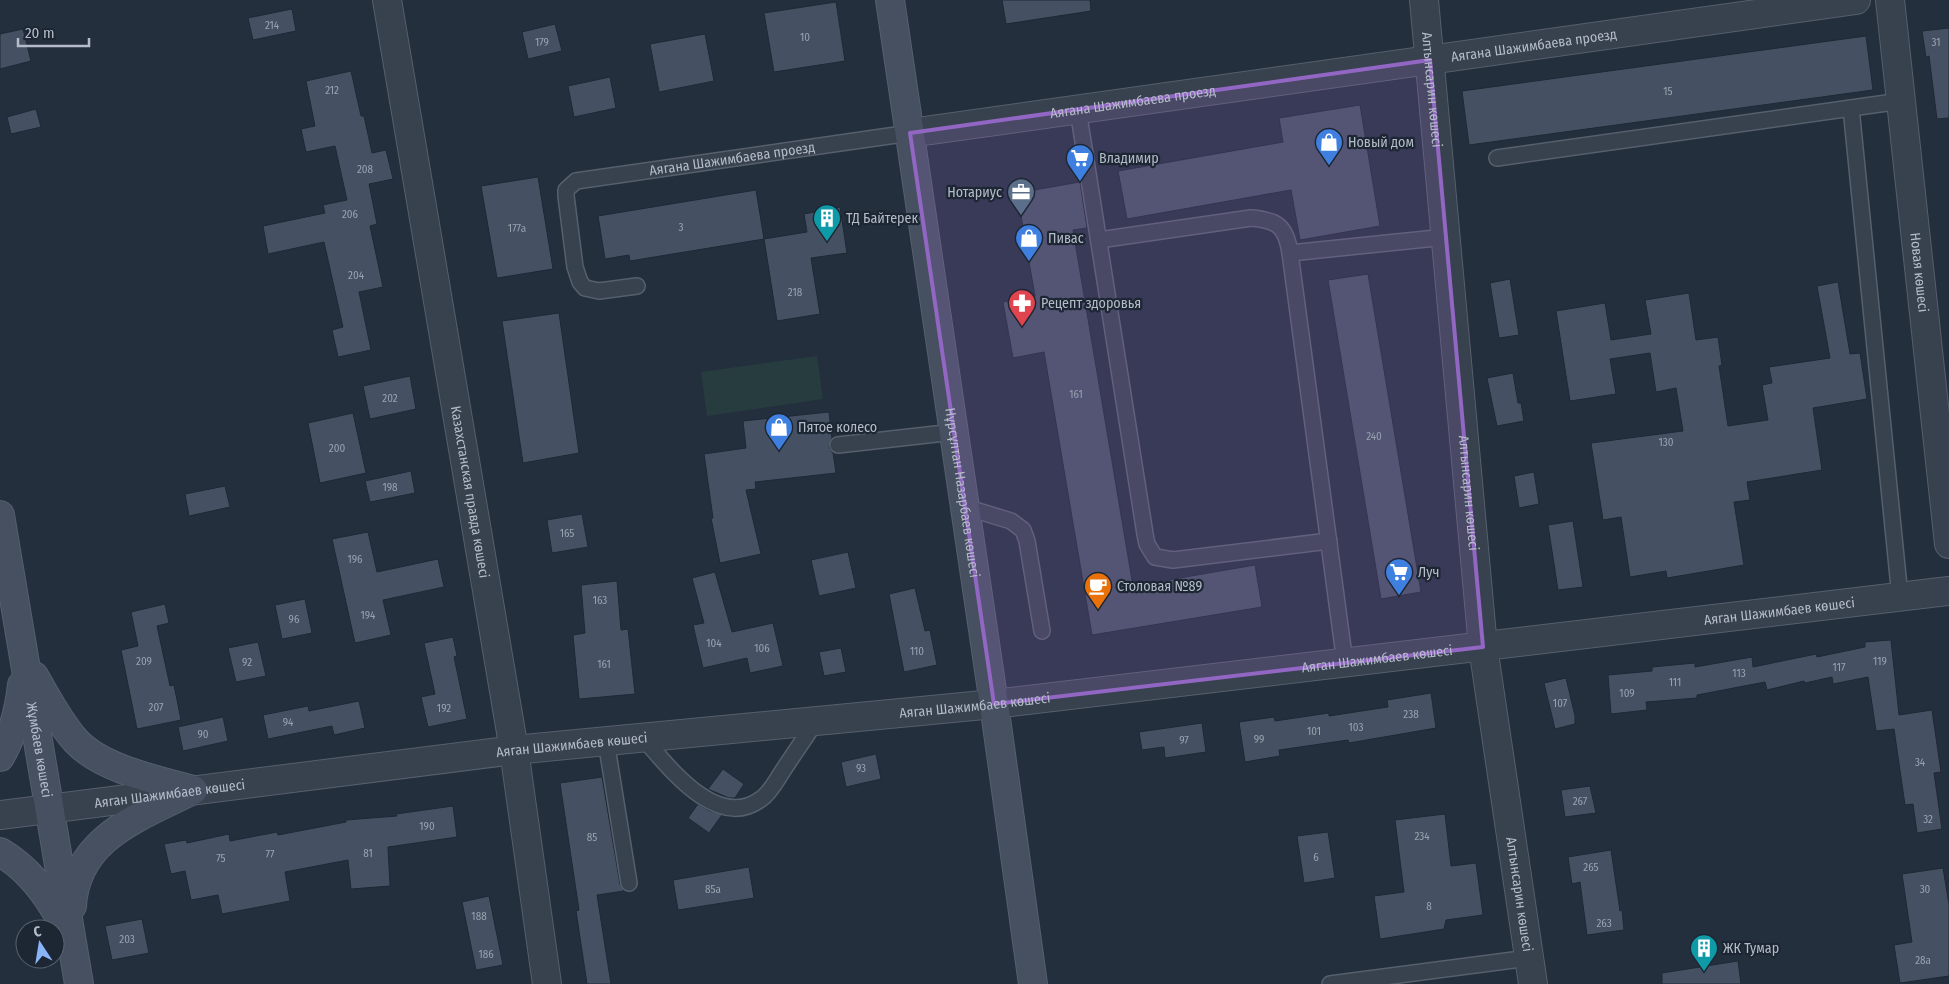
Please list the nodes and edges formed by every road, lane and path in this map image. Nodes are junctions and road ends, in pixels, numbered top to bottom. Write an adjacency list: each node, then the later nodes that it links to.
1 (387, 0): 32 (street, Казахстанская правда көшесі)
2 (890, 0): 10 (main road, Нұрсұлтан Назарбаев көшесі)
3 (1424, 0): 6 (street, Алтынсарин көшесі)
4 (1856, 0): 6 (street, Аягана Шажимбаева проезд)
5 (1890, 0): 7 (street, Новая көшесі)
6 (1430, 60): 9 (street, Аягана Шажимбаева проезд); 12 (street, Алтынсарин көшесі)
7 (1901, 101): 8 (lane); 21 (street, Новая көшесі)
8 (1851, 108): 11 (lane); 23 (lane)
9 (1078, 110): 10 (street, Аягана Шажимбаева проезд); 13 (lane)
10 (910, 133): 15 (lane, Аягана Шажимбаева проезд); 16 (main road, Нұрсұлтан Назарбаев көшесі)
11 (1497, 158)
12 (1446, 237): 14 (lane); 25 (street, Алтынсарин көшесі)
13 (1099, 240): 14 (lane); 20 (lane)
14 (1290, 253): 20 (lane)
15 (637, 286)
16 (954, 432): 17 (lane); 18 (main road, Нұрсұлтан Назарбаев көшесі)
17 (838, 445)
18 (965, 507): 24 (lane); 28 (main road, Нұрсұлтан Назарбаев көшесі)
19 (0, 515): 26 (main road, Жұмбаев көшесі)
20 (1329, 541): 27 (lane)
21 (1949, 544)
22 (1949, 591): 23 (street, Аяган Шажимбаев көшесі)
23 (1900, 597): 25 (street, Аяган Шажимбаев көшесі)
24 (1042, 631)
25 (1484, 647): 27 (street, Аяган Шажимбаев көшесі); 40 (street, Алтынсарин көшесі)
26 (25, 662): 33 (main road); 34 (main road); 35 (main road, Жұмбаев көшесі)
27 (1345, 663): 28 (street, Аяган Шажимбаев көшесі)
28 (994, 704): 29 (street, Аяган Шажимбаев көшесі); 43 (main road, Нұрсұлтан Назарбаев көшесі)
29 (816, 721): 30 (street, Аяган Шажимбаев көшесі); 30 (lane)
30 (644, 738): 31 (street, Аяган Шажимбаев көшесі)
31 (606, 742): 32 (street, Аяган Шажимбаев көшесі); 38 (lane)
32 (514, 750): 34 (street, Аяган Шажимбаев көшесі); 42 (street, Казахстанская правда көшесі)
33 (0, 757)
34 (193, 790): 35 (street, Аяган Шажимбаев көшесі); 39 (main road)
35 (50, 808): 36 (street, Аяган Шажимбаев көшесі); 39 (main road, Жұмбаев көшесі)
36 (0, 815)
37 (0, 852): 39 (main road)
38 (629, 883)
39 (72, 937): 41 (main road, Жұмбаев көшесі)
40 (1531, 971): 44 (lane)
41 (80, 984)
42 (547, 984)
43 (1033, 984)
44 (1330, 984)

